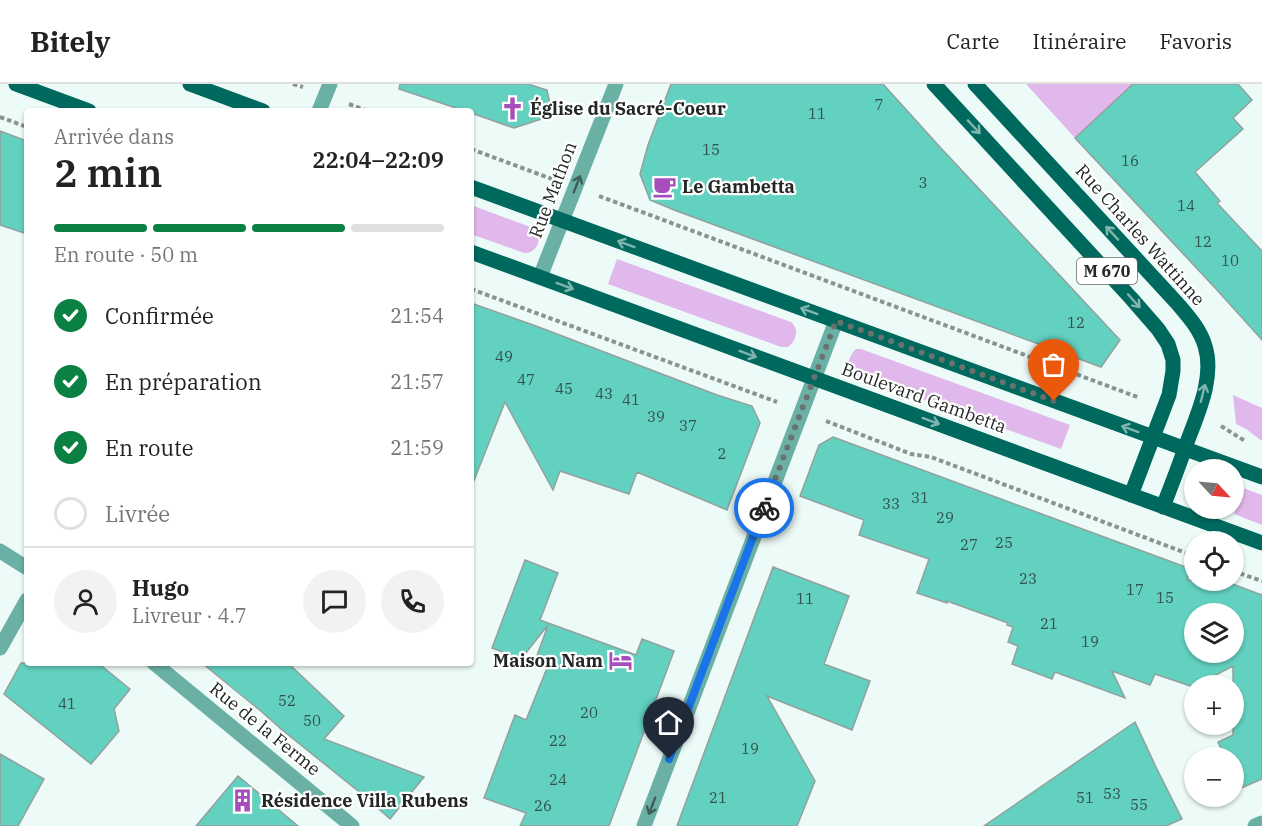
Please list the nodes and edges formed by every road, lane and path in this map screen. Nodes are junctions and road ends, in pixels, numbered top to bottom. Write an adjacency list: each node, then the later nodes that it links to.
1 (16, 84): 7 (main road)
2 (190, 84): 8 (main road)
3 (330, 84): 9 (street)
4 (616, 84): 13 (street, Rue Mathon, one-way to 4)
5 (934, 84): 22 (main road, M 670, one-way to 22)
6 (975, 84): 25 (main road, Rue Charles Wattinne / M 670, one-way to 6)
7 (81, 108)
8 (255, 108)
9 (320, 108)
10 (0, 117): 11 (path)
11 (24, 126)
12 (474, 150): 13 (path)
13 (575, 187): 15 (street, Rue Mathon); 21 (path)
14 (474, 188): 15 (main road)
15 (563, 221): 17 (street, Rue Mathon); 19 (main road, one-way to 15)
16 (474, 253): 17 (main road, Boulevard Gambetta)
17 (540, 277): 20 (main road, Boulevard Gambetta, one-way to 20)
18 (474, 290): 23 (path)
19 (836, 321): 20 (street); 24 (main road)
20 (814, 378): 23 (street); 30 (main road, Boulevard Gambetta, one-way to 30)
21 (1109, 386): 22 (path); 24 (path)
22 (1164, 408): 26 (main road, M 670)
23 (801, 411): 34 (path); 43 (street, one-way to 43)
24 (1097, 417): 26 (main road, one-way to 24)
25 (1196, 418): 27 (path); 28 (main road, Rue Charles Wattinne / M 670)
26 (1153, 437): 28 (main road); 30 (main road, M 670)
27 (1249, 443)
28 (1185, 449): 29 (main road); 31 (main road, Rue Charles Wattinne / M 670)
29 (1262, 477)
30 (1131, 495): 31 (main road, Boulevard Gambetta)
31 (1163, 507): 32 (main road, Boulevard Gambetta)
32 (1262, 543)
33 (0, 551): 35 (street)
34 (1184, 552)
35 (24, 566)
36 (1244, 575): 37 (path)
37 (1262, 581)
38 (24, 605): 39 (street)
39 (0, 648)
40 (158, 666): 42 (street, Rue de la Ferme)
41 (1262, 823): 44 (street)
42 (352, 826)
43 (644, 826)
44 (1255, 826)

